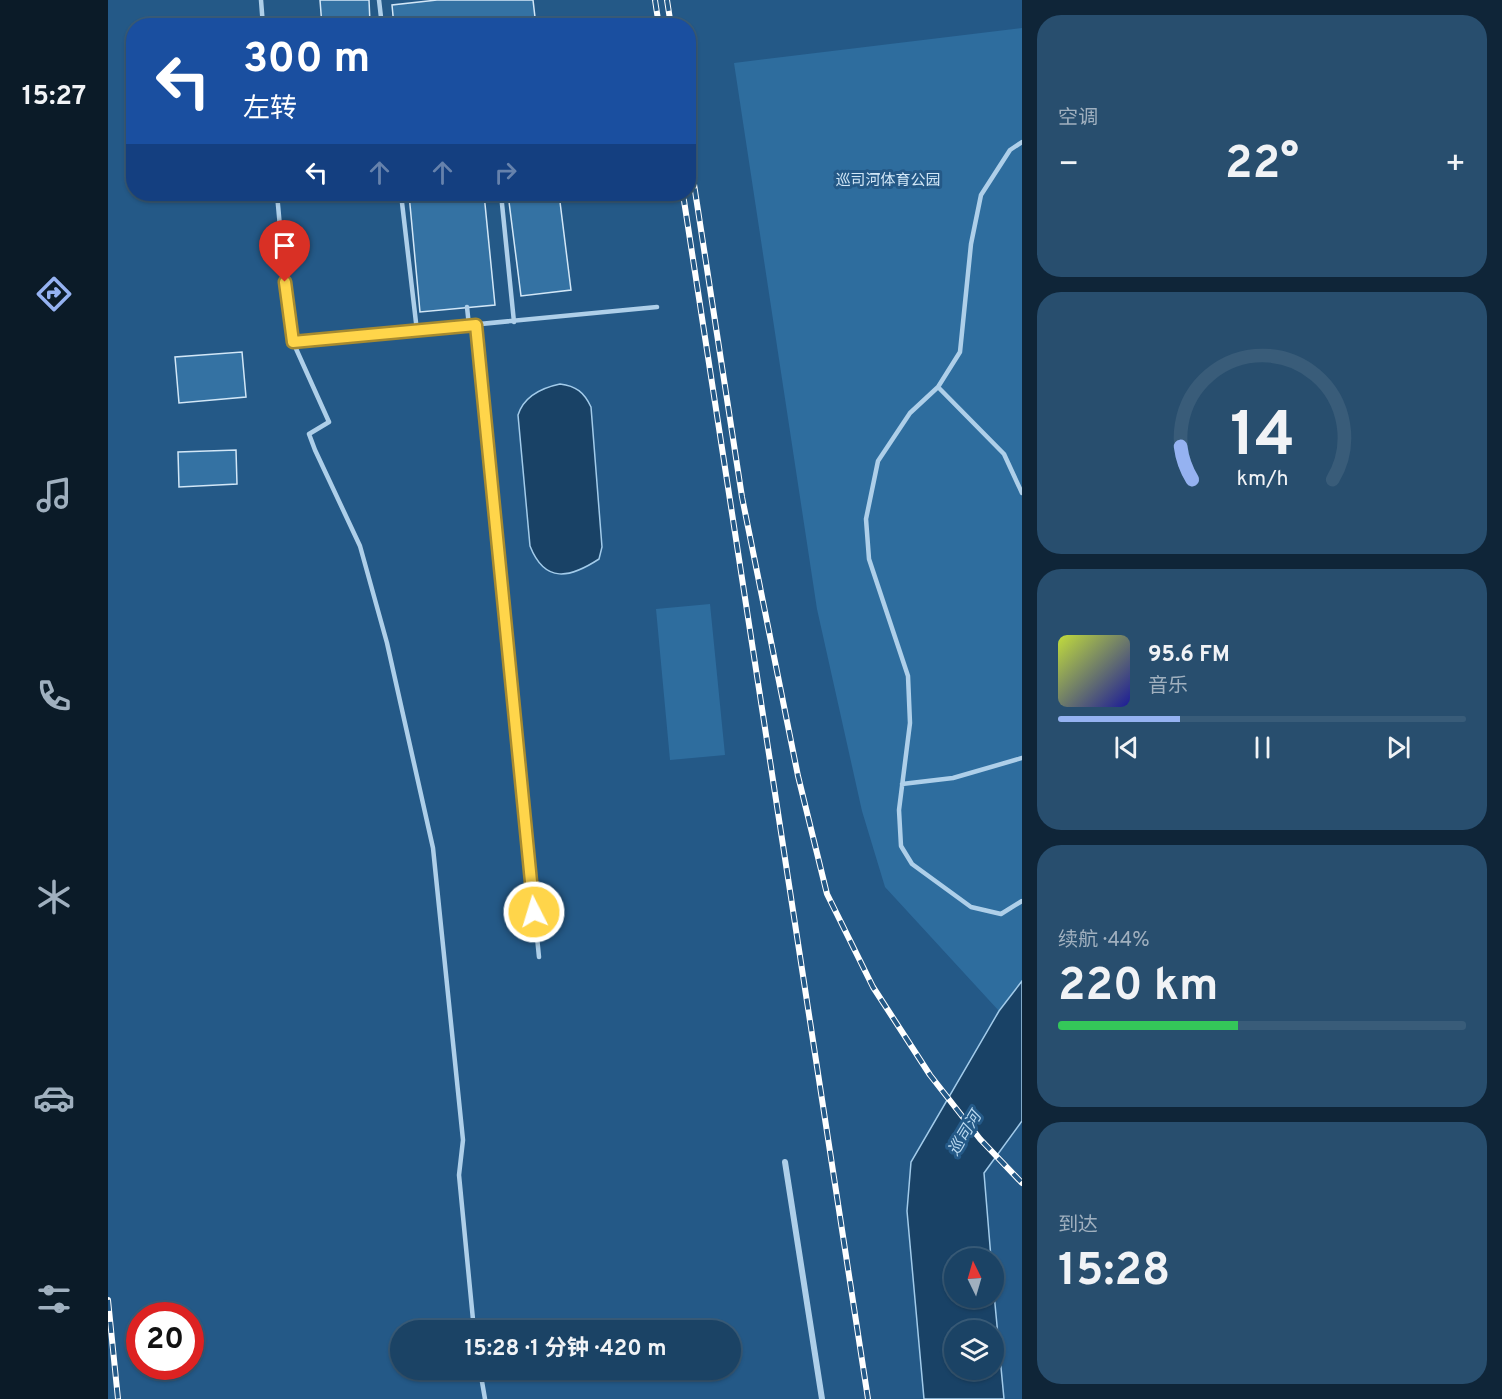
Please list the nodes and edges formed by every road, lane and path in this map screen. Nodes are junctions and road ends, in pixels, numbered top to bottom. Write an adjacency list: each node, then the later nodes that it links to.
1 (261, 0): 3 (lane)
2 (380, 0): 4 (lane)
3 (262, 18)
4 (381, 18)
5 (1022, 141): 16 (lane)
6 (278, 201): 15 (lane)
7 (402, 201): 14 (lane)
8 (502, 201): 11 (lane)
9 (467, 307): 13 (lane)
10 (657, 307): 11 (lane)
11 (514, 322): 12 (lane)
12 (476, 325): 13 (lane); 21 (lane)
13 (469, 326): 14 (lane)
14 (417, 331): 15 (lane)
15 (293, 342): 23 (lane)
16 (938, 387): 17 (lane); 19 (lane)
17 (1022, 493)
18 (1022, 758): 19 (lane)
19 (902, 784): 20 (lane)
20 (1022, 901)
21 (538, 957)
22 (785, 1162): 26 (street)
23 (473, 1320)
24 (482, 1380): 25 (lane)
25 (485, 1399)
26 (822, 1399)

